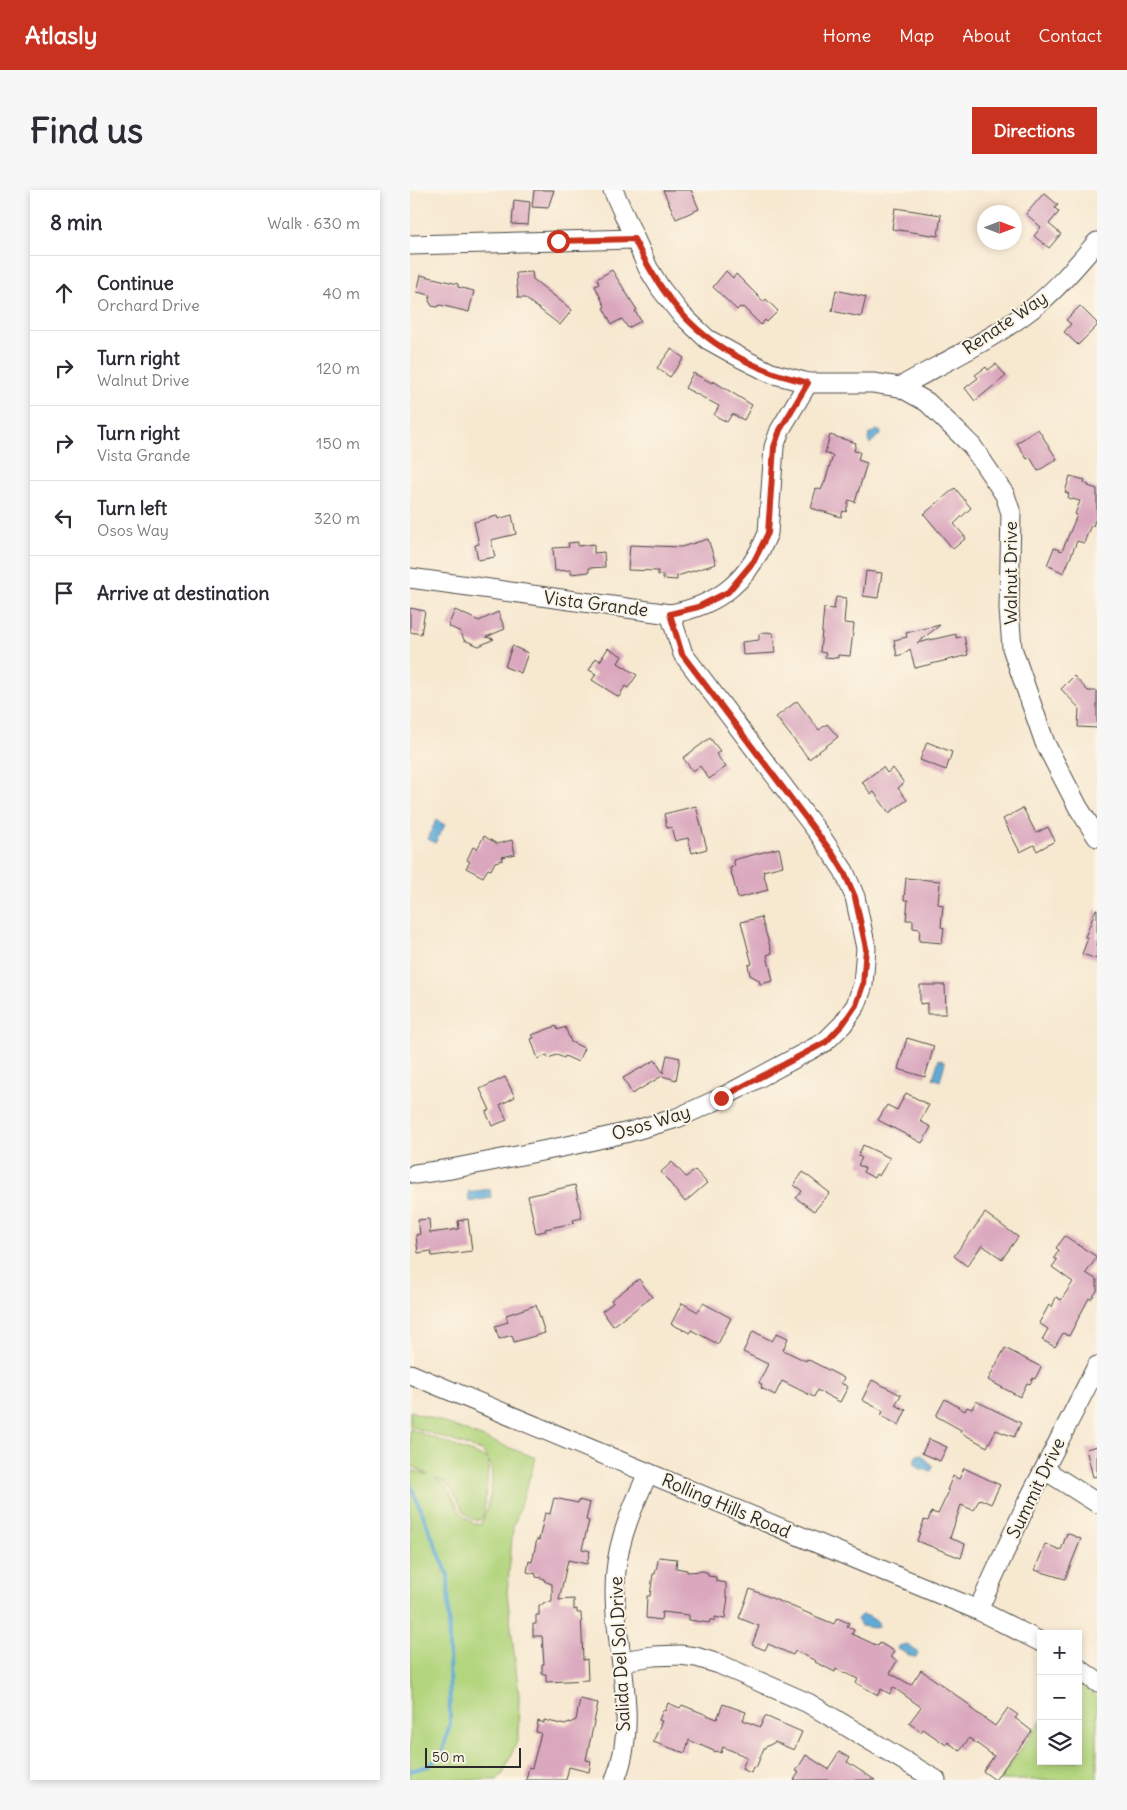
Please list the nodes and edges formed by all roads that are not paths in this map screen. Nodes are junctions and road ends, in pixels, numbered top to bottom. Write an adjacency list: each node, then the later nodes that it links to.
1 (613, 190): 2 (street, Walnut Drive)
2 (634, 239): 4 (street); 5 (street, Walnut Drive)
3 (1097, 242): 6 (street, Renate Way)
4 (410, 245)
5 (808, 383): 6 (street, Walnut Drive); 8 (street, Vista Grande)
6 (900, 387): 9 (street, Walnut Drive)
7 (410, 578): 8 (street, Vista Grande)
8 (670, 614): 10 (street, Osos Way)
9 (1097, 837)
10 (416, 1174)
11 (1097, 1366): 13 (street, Summit Drive)
12 (410, 1374): 14 (street, Rolling Hills Road)
13 (1045, 1470): 15 (street); 16 (street, Summit Drive)
14 (648, 1473): 16 (street, Rolling Hills Road); 18 (street, Salida Del Sol Drive)
15 (1097, 1503)
16 (978, 1610): 17 (street, Rolling Hills Road)
17 (1037, 1640)
18 (622, 1661): 21 (street, Salida Del Sol Drive); 22 (street)
19 (1082, 1671): 20 (street)
20 (1097, 1682)
21 (615, 1780)
22 (936, 1780)

